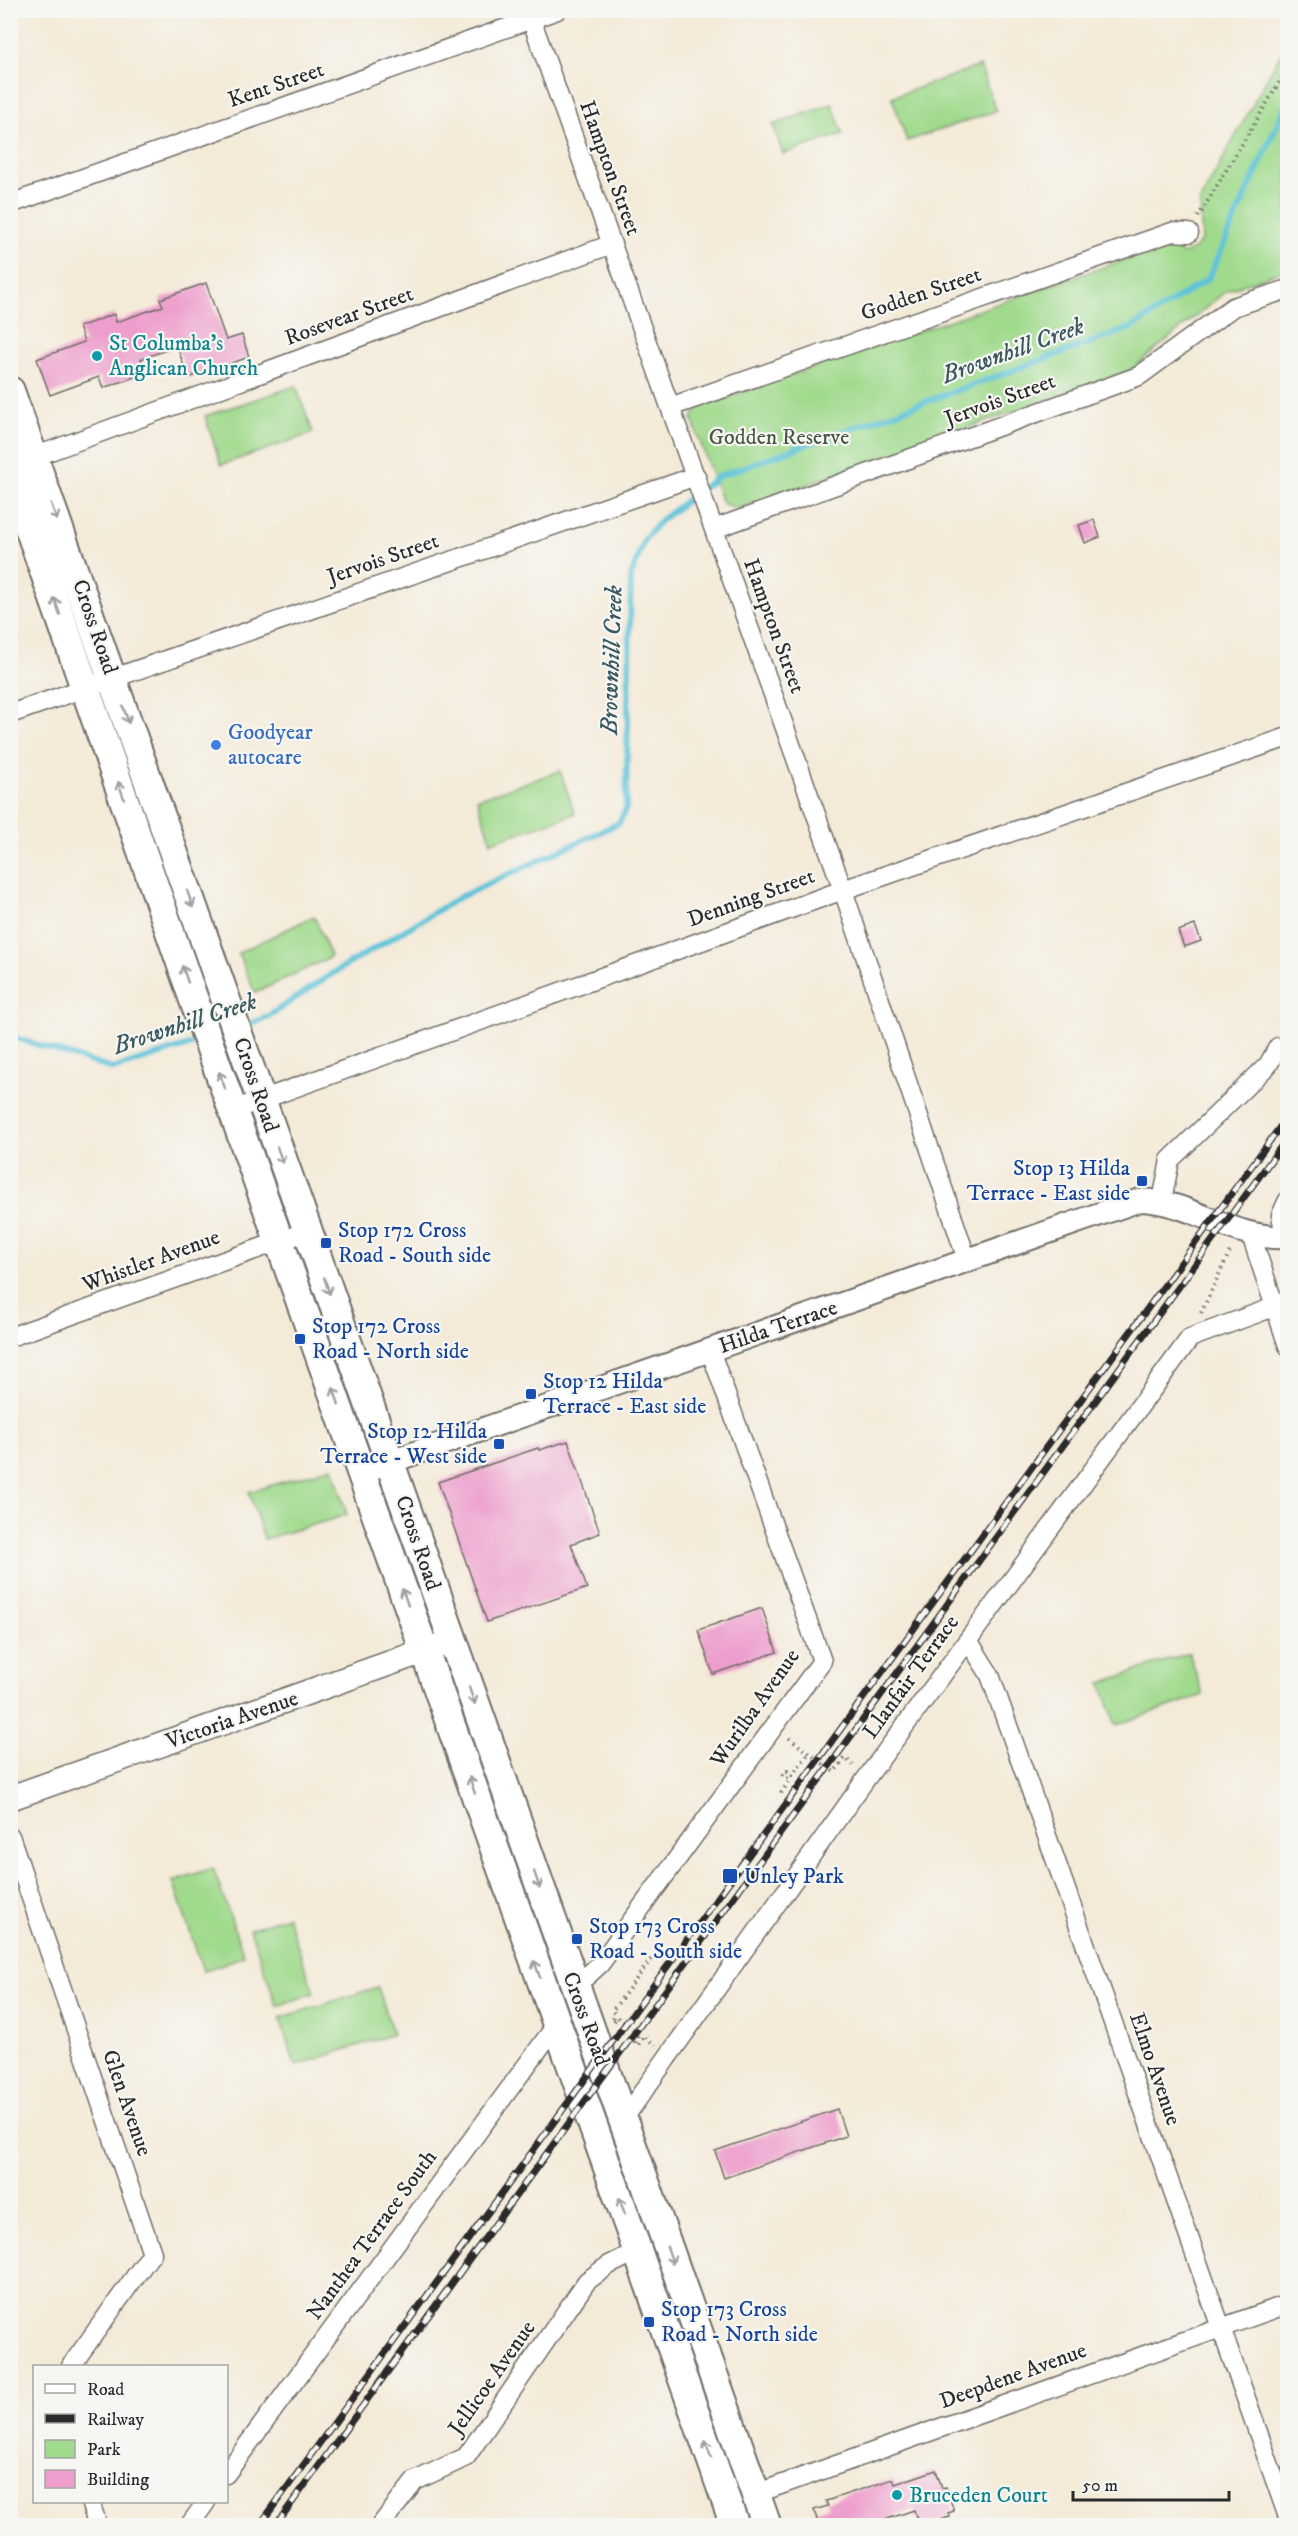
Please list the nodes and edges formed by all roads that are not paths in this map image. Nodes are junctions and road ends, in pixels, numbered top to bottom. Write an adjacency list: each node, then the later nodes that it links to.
1 (557, 10): 2 (street, Kent Street)
2 (530, 15): 3 (street, Kent Street); 5 (street, Hampton Street)
3 (10, 204)
4 (1189, 233): 8 (street, Godden Street)
5 (612, 244): 8 (street, Hampton Street); 9 (street, Rosevear Street)
6 (1287, 289): 12 (street, Jervois Street)
7 (10, 391): 9 (highway, Cross Road)
8 (670, 407): 11 (street, Hampton Street)
9 (23, 461): 13 (highway, Cross Road, one-way to 13)
10 (10, 473): 14 (highway, Cross Road, one-way to 10)
11 (699, 485): 12 (street, Hampton Street); 13 (street, Jervois Street)
12 (714, 529): 17 (street, Hampton Street)
13 (113, 679): 14 (street, Jervois Street); 19 (highway, Cross Road, one-way to 19)
14 (86, 689): 15 (street, Jervois Street); 20 (highway, Cross Road, one-way to 14)
15 (10, 714)
16 (1287, 736): 17 (street, Denning Street)
17 (843, 890): 19 (street, Denning Street); 27 (street, Hampton Street)
18 (1278, 1047): 22 (street)
19 (260, 1100): 20 (street, Denning Street); 23 (highway, Cross Road, one-way to 23)
20 (233, 1110): 26 (highway, Cross Road)
21 (1287, 1200): 25 (street)
22 (1162, 1201): 24 (street, Hilda Terrace); 27 (street, Hilda Terrace)
23 (308, 1230): 26 (street, Whistler Avenue); 32 (highway, Cross Road, one-way to 32)
24 (1245, 1234): 25 (street, Hilda Terrace); 28 (street)
25 (1286, 1237)
26 (281, 1240): 29 (street, Whistler Avenue); 33 (highway, Cross Road, one-way to 26)
27 (968, 1260): 31 (street, Hilda Terrace)
28 (1274, 1307): 30 (street); 34 (street, Llanfair Terrace)
29 (10, 1337)
30 (1287, 1346)
31 (710, 1350): 32 (street, Hilda Terrace); 39 (street, Wurilba Avenue)
32 (389, 1461): 33 (street, Hilda Terrace); 35 (highway, Cross Road)
33 (362, 1471): 36 (highway, Cross Road, one-way to 33)
34 (968, 1640): 41 (street, Llanfair Terrace); 44 (street, Elmo Avenue)
35 (452, 1641): 36 (main road, Victoria Avenue); 39 (highway, Cross Road, one-way to 39)
36 (424, 1652): 37 (main road, Victoria Avenue); 40 (highway, Cross Road, one-way to 36)
37 (10, 1797)
38 (10, 1836): 45 (street, Glen Avenue)
39 (573, 1982): 41 (highway, Cross Road)
40 (557, 2024): 42 (highway, Cross Road, one-way to 40); 46 (street, Nanthea Terrace South)
41 (622, 2121): 47 (highway, Cross Road, one-way to 47)
42 (638, 2252): 50 (highway, Cross Road, one-way to 42); 54 (street, Jellicoe Avenue)
43 (1287, 2304): 44 (street, Deepdene Avenue)
44 (1221, 2328): 47 (street, Deepdene Avenue); 51 (street, Elmo Avenue)
45 (71, 2365)
46 (228, 2471)
47 (755, 2494): 50 (highway); 55 (highway, Cross Road)
48 (90, 2503): 52 (street)
49 (205, 2503): 53 (street)
50 (732, 2515)
51 (1287, 2517)
52 (98, 2526)
53 (189, 2526)
54 (380, 2526)
55 (766, 2526)

